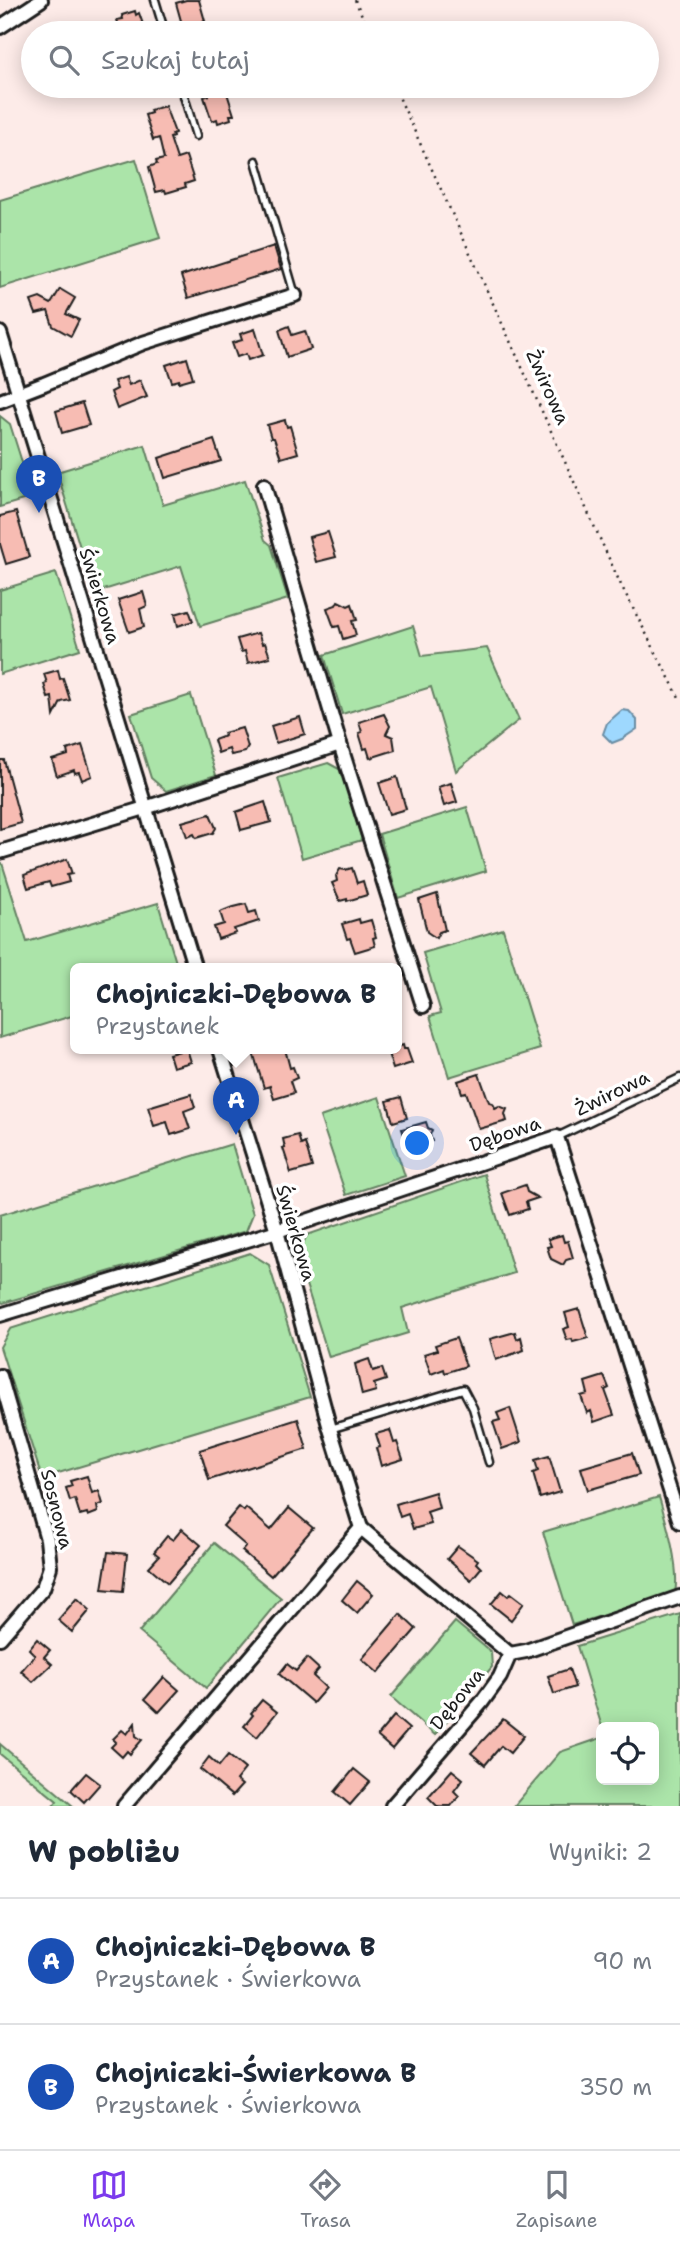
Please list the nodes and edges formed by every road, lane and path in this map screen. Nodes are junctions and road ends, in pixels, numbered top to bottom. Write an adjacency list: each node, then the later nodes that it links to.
1 (41, 0): 6 (street)
2 (155, 0): 4 (lane)
3 (355, 0): 5 (path)
4 (161, 21)
5 (365, 21)
6 (0, 27)
7 (185, 98): 9 (lane)
8 (399, 98): 16 (path, Żwirowa)
9 (196, 136)
10 (256, 162): 11 (lane)
11 (295, 295): 13 (street)
12 (0, 333): 13 (street, Świerkowa)
13 (18, 394): 14 (street); 18 (street, Świerkowa)
14 (1, 400)
15 (264, 485): 17 (street)
16 (680, 699)
17 (340, 744): 18 (street); 21 (street)
18 (145, 808): 19 (street); 20 (street, Świerkowa)
19 (0, 852)
20 (193, 963)
21 (424, 1006)
22 (222, 1054): 25 (street, Świerkowa)
23 (680, 1078): 24 (lane, Żwirowa)
24 (557, 1137): 25 (street, Dębowa); 30 (street, Dębowa)
25 (277, 1231): 26 (street, Dębowa); 28 (street, Świerkowa)
26 (0, 1315)
27 (0, 1376): 33 (street, Sosnowa)
28 (330, 1429): 29 (lane); 31 (street, Świerkowa)
29 (489, 1462)
30 (680, 1522)
31 (361, 1528): 34 (street); 35 (street)
32 (680, 1597): 34 (street)
33 (0, 1638)
34 (510, 1654): 36 (street, Dębowa)
35 (124, 1806)
36 (392, 1806)

